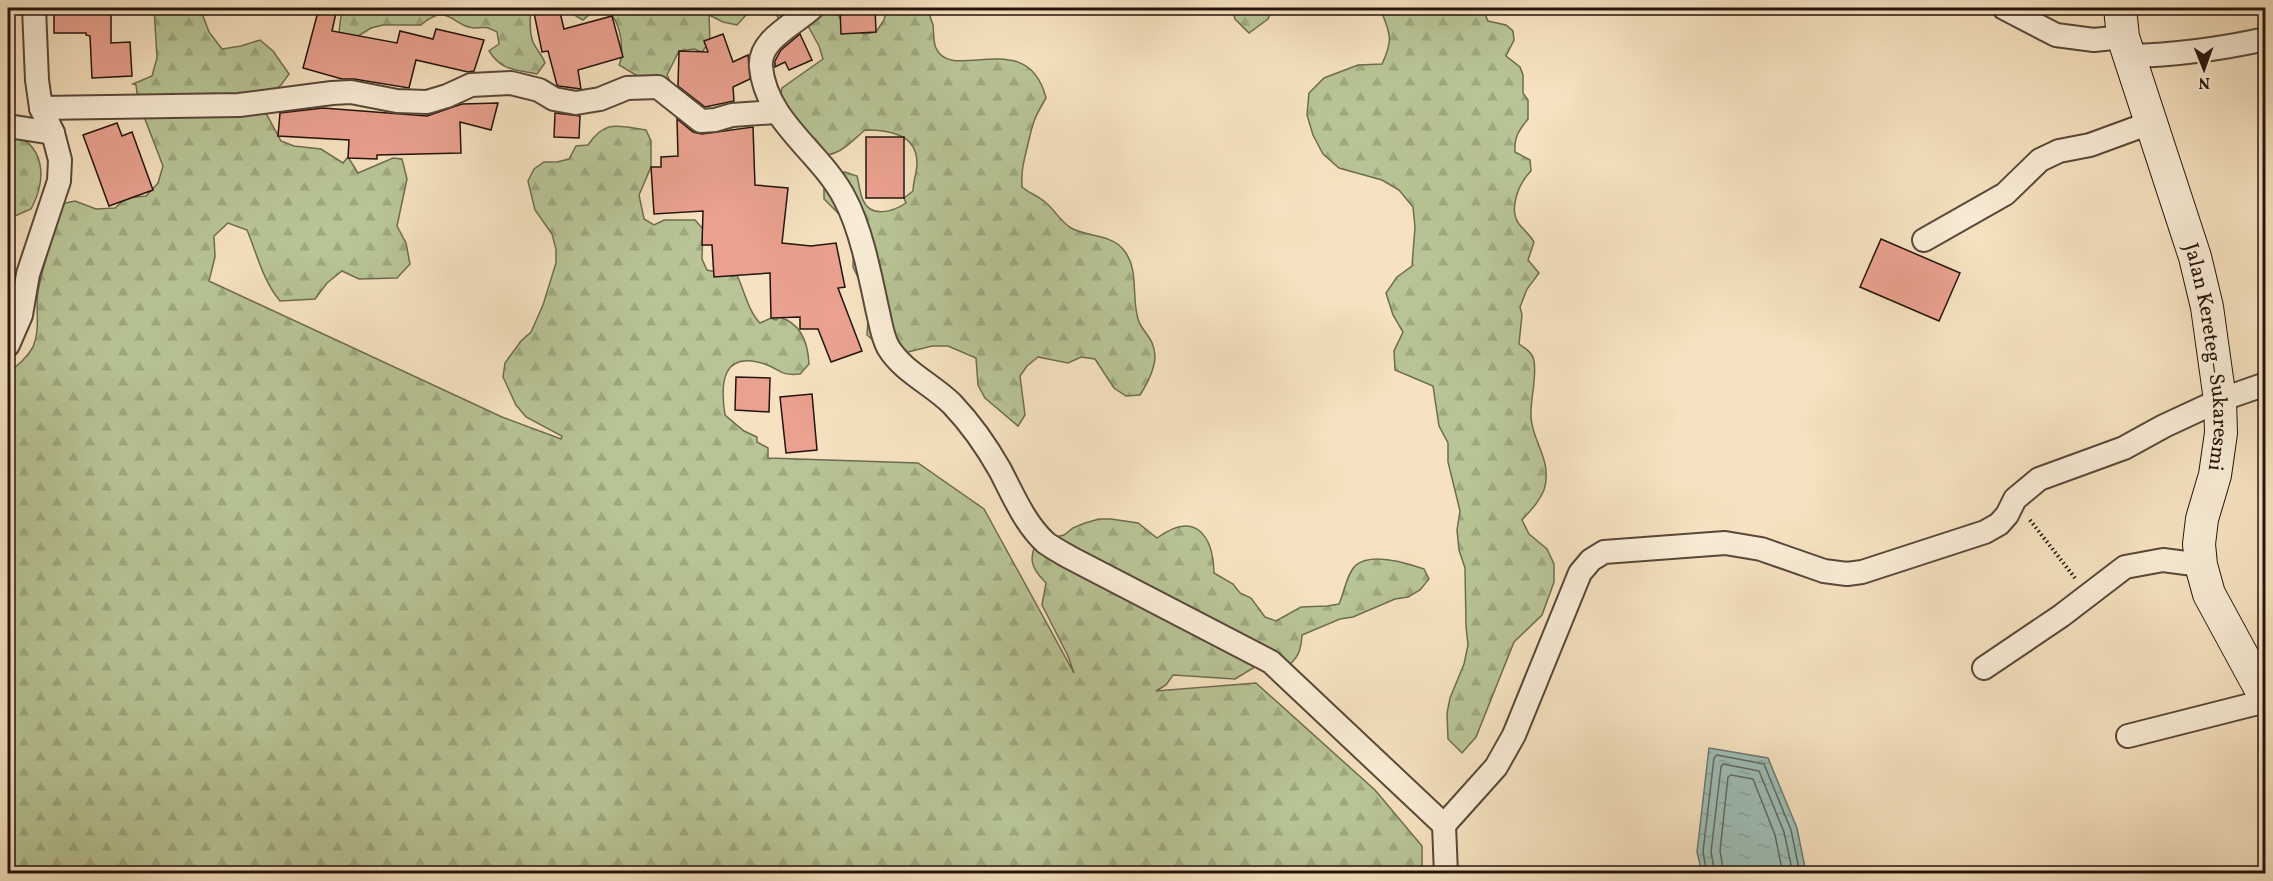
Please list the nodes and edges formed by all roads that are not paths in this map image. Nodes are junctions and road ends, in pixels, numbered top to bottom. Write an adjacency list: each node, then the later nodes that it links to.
1 (34, 8): 6 (street)
2 (812, 8): 7 (street)
3 (2004, 8): 4 (street)
4 (2124, 34): 5 (street); 8 (street, Jalan Kereteg–Sukaresmi)
5 (2265, 39)
6 (42, 108): 7 (street); 10 (street)
7 (776, 112): 19 (street)
8 (2150, 123): 11 (street); 14 (street, Jalan Kereteg–Sukaresmi)
9 (8, 126): 10 (street)
10 (53, 133): 12 (street)
11 (1924, 240)
12 (8, 345)
13 (2265, 384): 14 (street)
14 (2220, 400): 15 (street, Jalan Kereteg–Sukaresmi); 19 (street)
15 (2201, 566): 16 (street); 17 (street, Jalan Kereteg–Sukaresmi)
16 (1984, 668)
17 (2265, 700): 18 (street)
18 (2128, 736)
19 (1444, 825): 20 (street)
20 (1446, 873)

